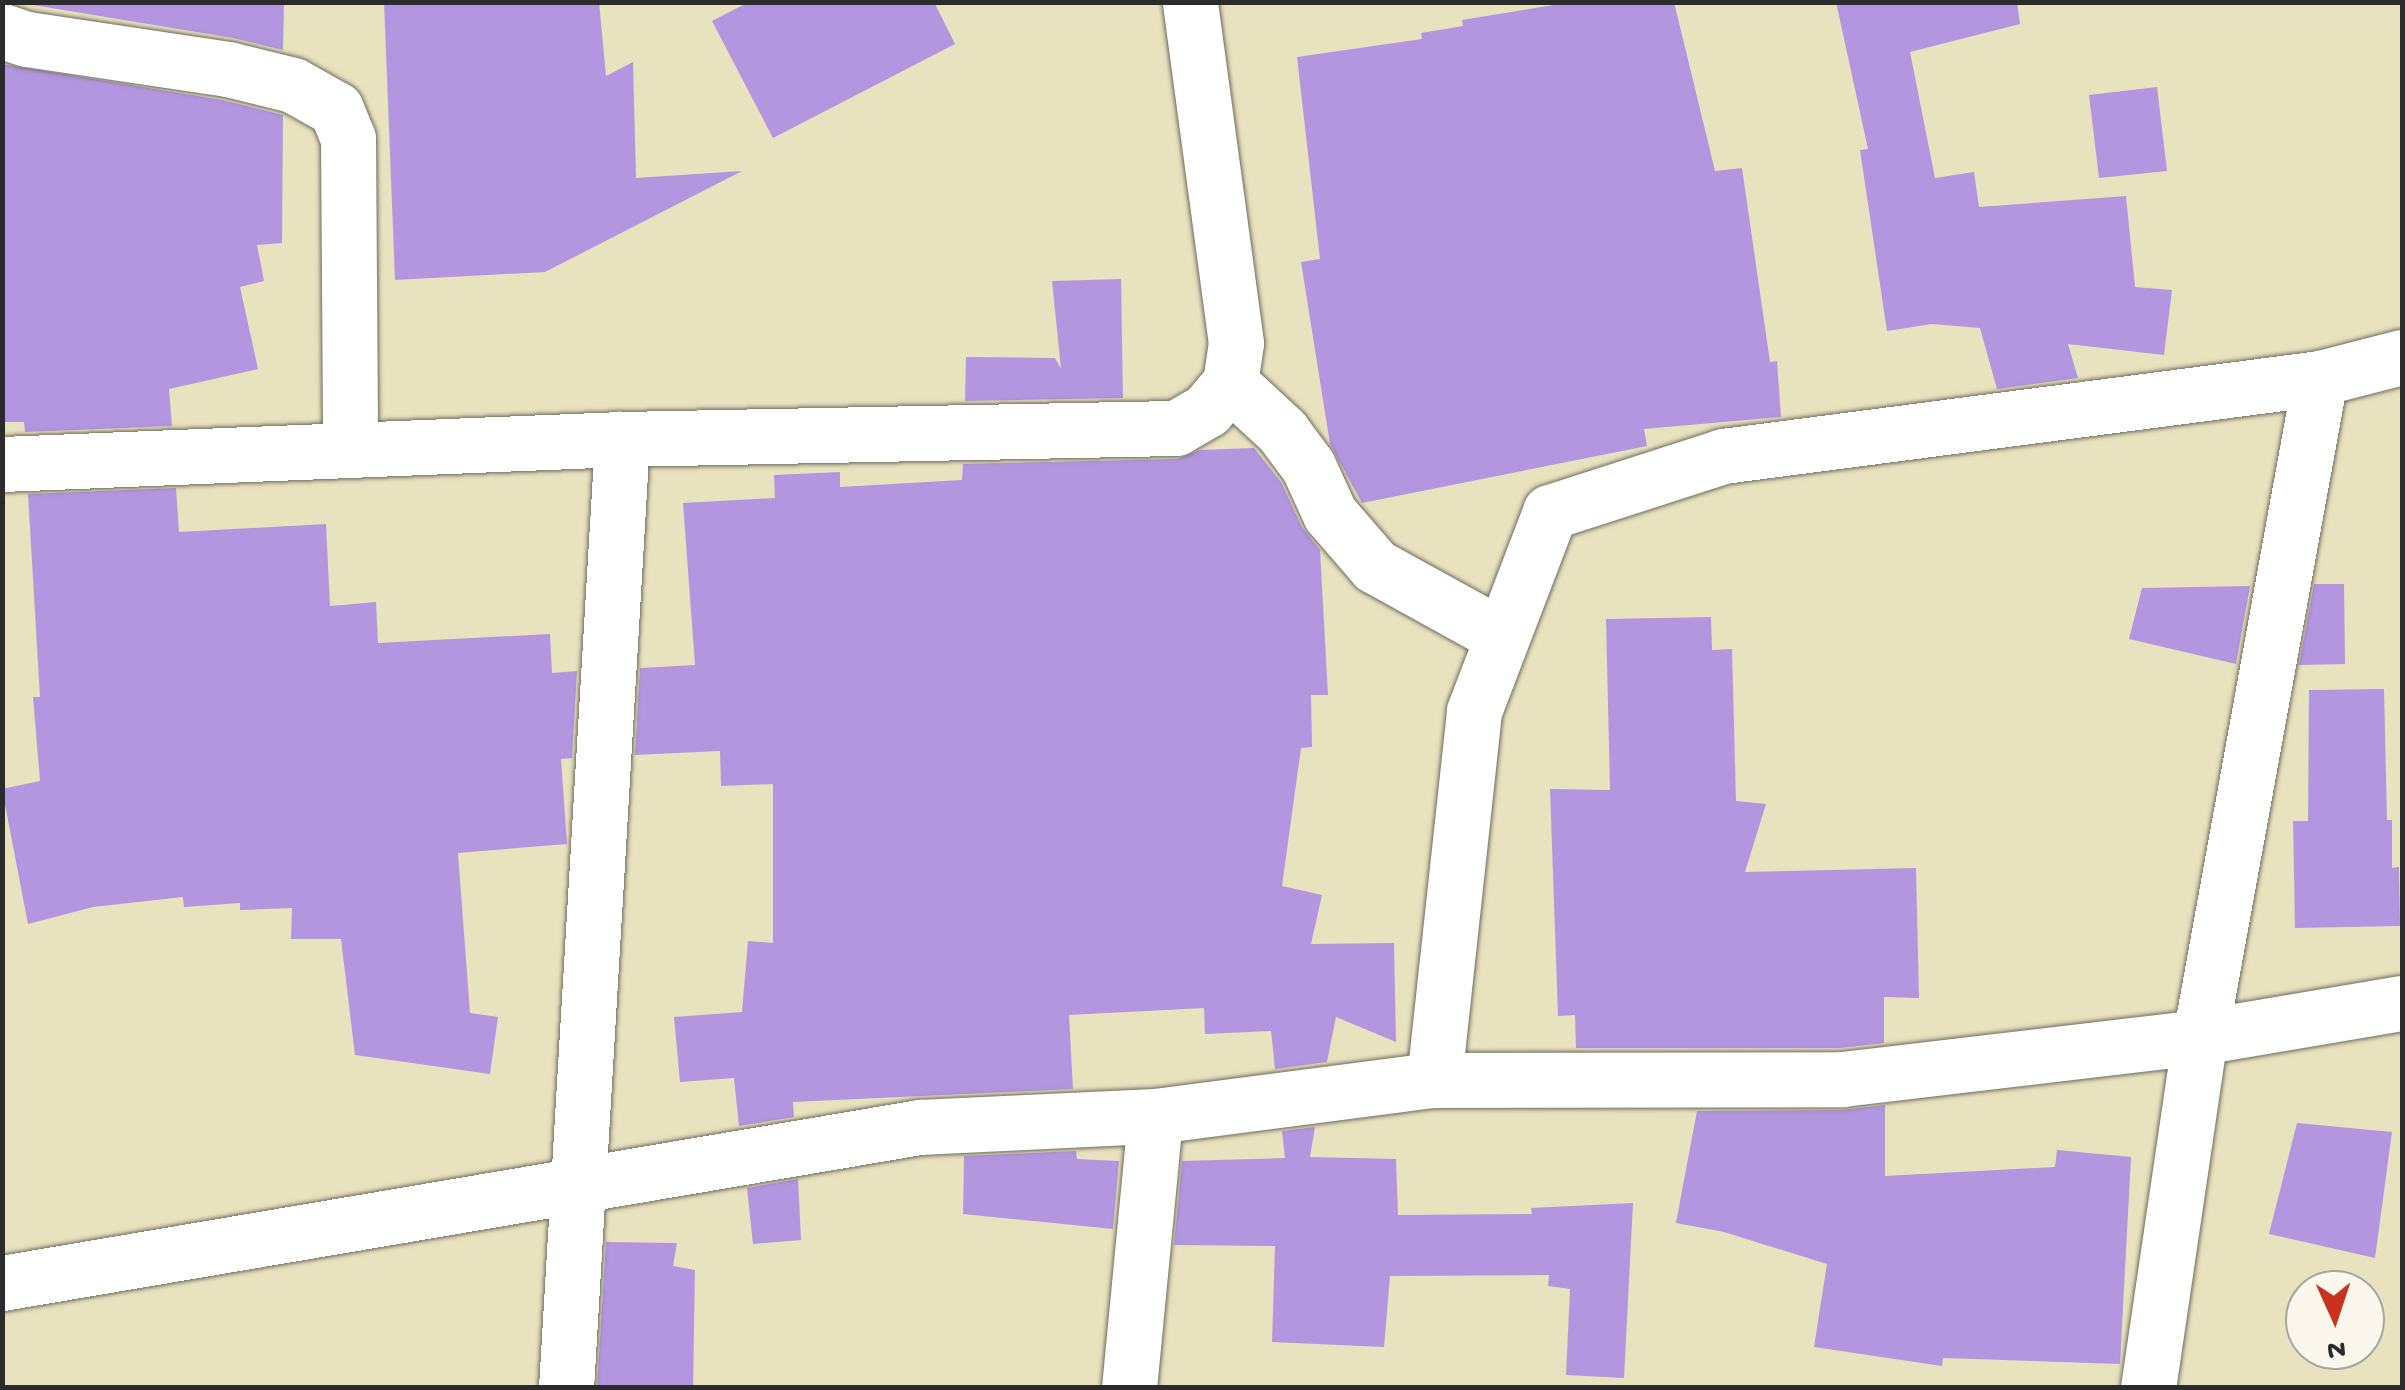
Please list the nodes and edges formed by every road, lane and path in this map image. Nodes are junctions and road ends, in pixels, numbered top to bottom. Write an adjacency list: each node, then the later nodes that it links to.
1 (1190, 2): 5 (street)
2 (2, 31): 7 (street)
3 (2402, 358): 4 (street)
4 (2320, 378): 9 (street); 11 (street)
5 (1230, 384): 6 (street); 9 (street)
6 (622, 439): 7 (street); 14 (street)
7 (350, 450): 8 (street)
8 (2, 464)
9 (1502, 636): 12 (street)
10 (2402, 1004): 11 (street)
11 (2200, 1038): 12 (street); 18 (street)
12 (1434, 1080): 13 (street)
13 (1155, 1116): 14 (street); 17 (street)
14 (576, 1185): 15 (street); 16 (street)
15 (2, 1283)
16 (566, 1388)
17 (1130, 1388)
18 (2148, 1388)

